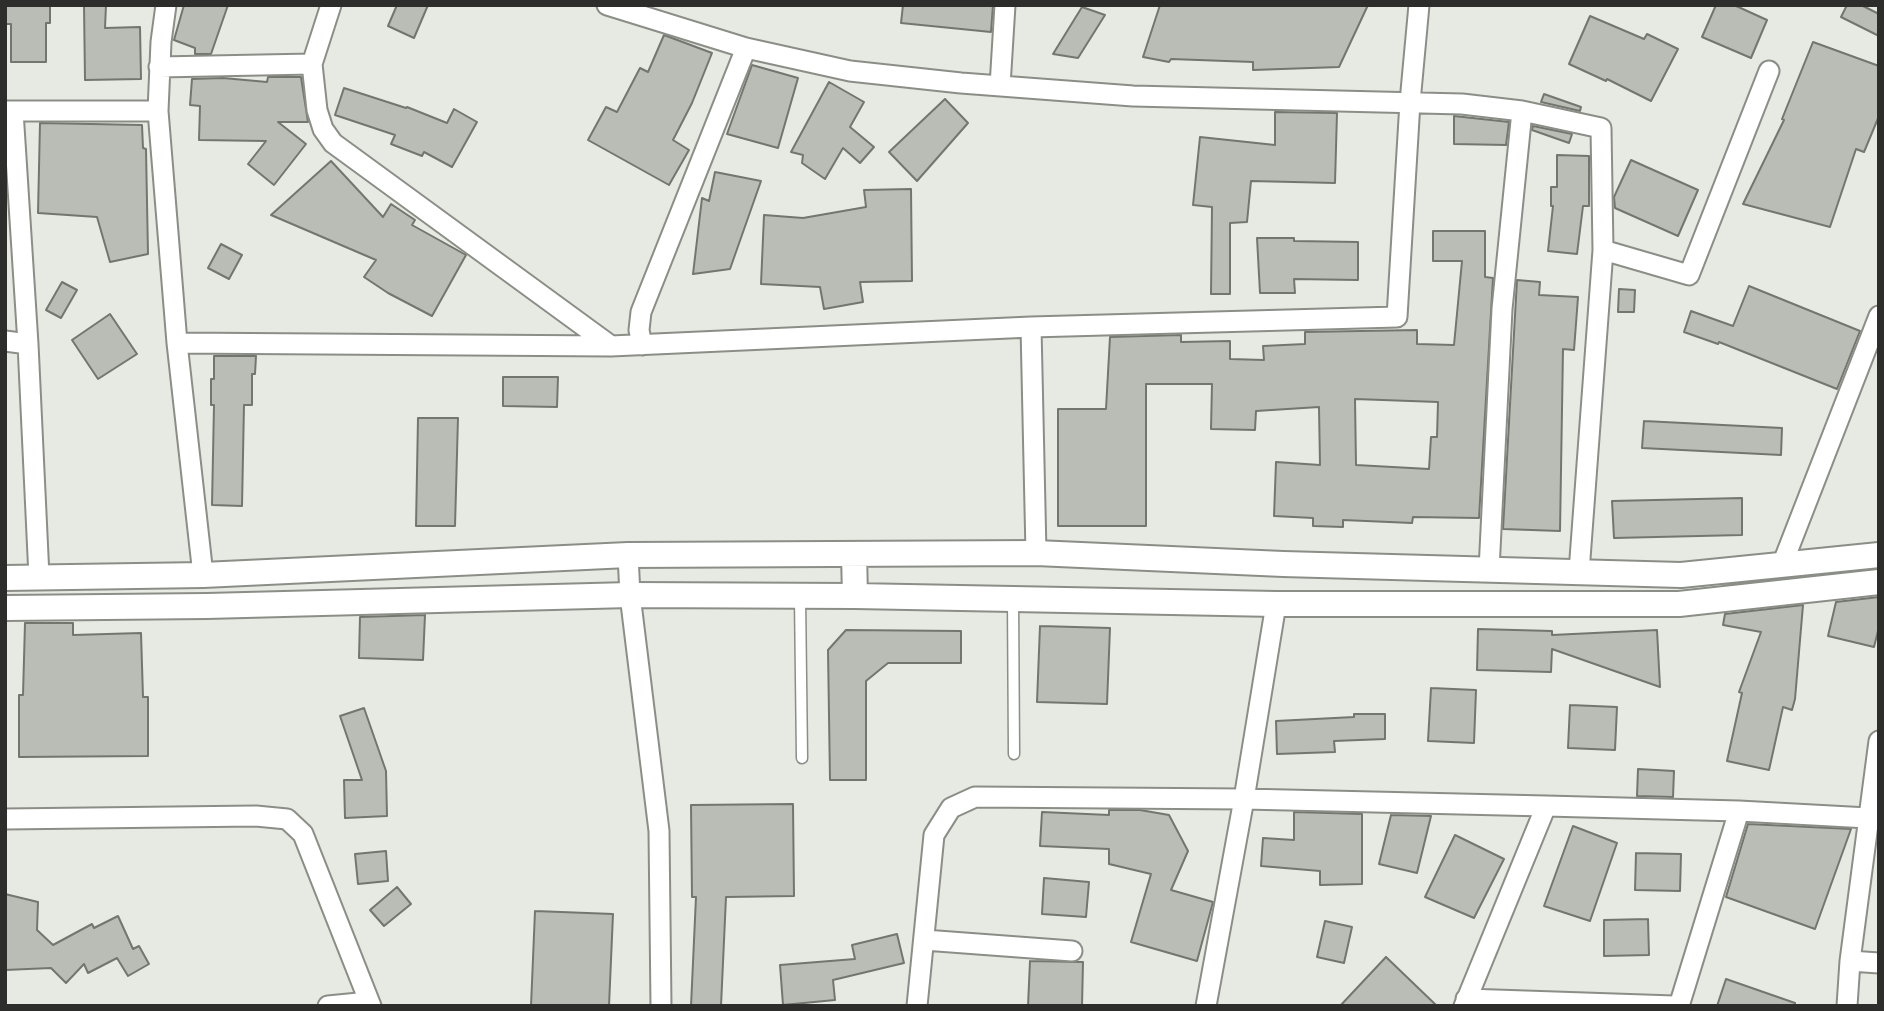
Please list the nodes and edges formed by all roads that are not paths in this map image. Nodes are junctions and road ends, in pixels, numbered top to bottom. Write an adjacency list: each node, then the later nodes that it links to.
1 (166, 5): 8 (street)
2 (331, 5): 7 (street)
3 (607, 5): 6 (street)
4 (1005, 5): 10 (street)
5 (1419, 5): 11 (street)
6 (747, 48): 10 (street); 21 (street)
7 (312, 64): 8 (street); 22 (street)
8 (159, 67): 13 (street)
9 (1769, 71): 15 (street)
10 (1000, 86): 11 (street)
11 (1410, 102): 14 (street); 17 (street)
12 (9, 111): 13 (street); 20 (street)
13 (158, 111): 19 (street)
14 (1522, 111): 15 (street); 29 (street)
15 (1603, 250): 30 (street)
16 (1879, 316): 28 (street)
17 (1031, 327): 21 (street); 23 (street)
18 (5, 341): 20 (street)
19 (177, 343): 22 (street); 31 (street)
20 (28, 344): 32 (street)
21 (642, 345): 22 (street)
22 (611, 346)
23 (1036, 552): 24 (street); 27 (street)
24 (854, 554): 25 (street); 37 (street)
25 (628, 555): 31 (street); 35 (street)
26 (1879, 555): 28 (street)
27 (1283, 564): 29 (street); 39 (street)
28 (1782, 565): 30 (street)
29 (1489, 570): 30 (street)
30 (1579, 572)
31 (203, 575): 32 (street)
32 (39, 577): 33 (street)
33 (5, 578)
34 (1879, 582): 39 (street)
35 (630, 595): 36 (street); 40 (street); 56 (street)
36 (800, 596): 37 (street); 43 (lane)
37 (855, 596): 38 (street)
38 (1013, 598): 39 (street); 42 (lane)
39 (1276, 604): 44 (street)
40 (5, 608)
41 (1879, 741): 47 (street)
42 (1014, 754)
43 (802, 758)
44 (1244, 799): 45 (street); 49 (street); 58 (street)
45 (1546, 806): 46 (street); 53 (street)
46 (1739, 811): 47 (street); 60 (street)
47 (1868, 818): 51 (street)
48 (5, 819): 54 (street)
49 (924, 940): 50 (street); 57 (street)
50 (1072, 951)
51 (1850, 961): 52 (street); 61 (street)
52 (1879, 963)
53 (1465, 1002): 59 (street)
54 (370, 1004): 55 (street)
55 (328, 1006)
56 (661, 1006)
57 (916, 1006)
58 (1206, 1006)
59 (1674, 1006)
60 (1679, 1006)
61 (1847, 1006)

